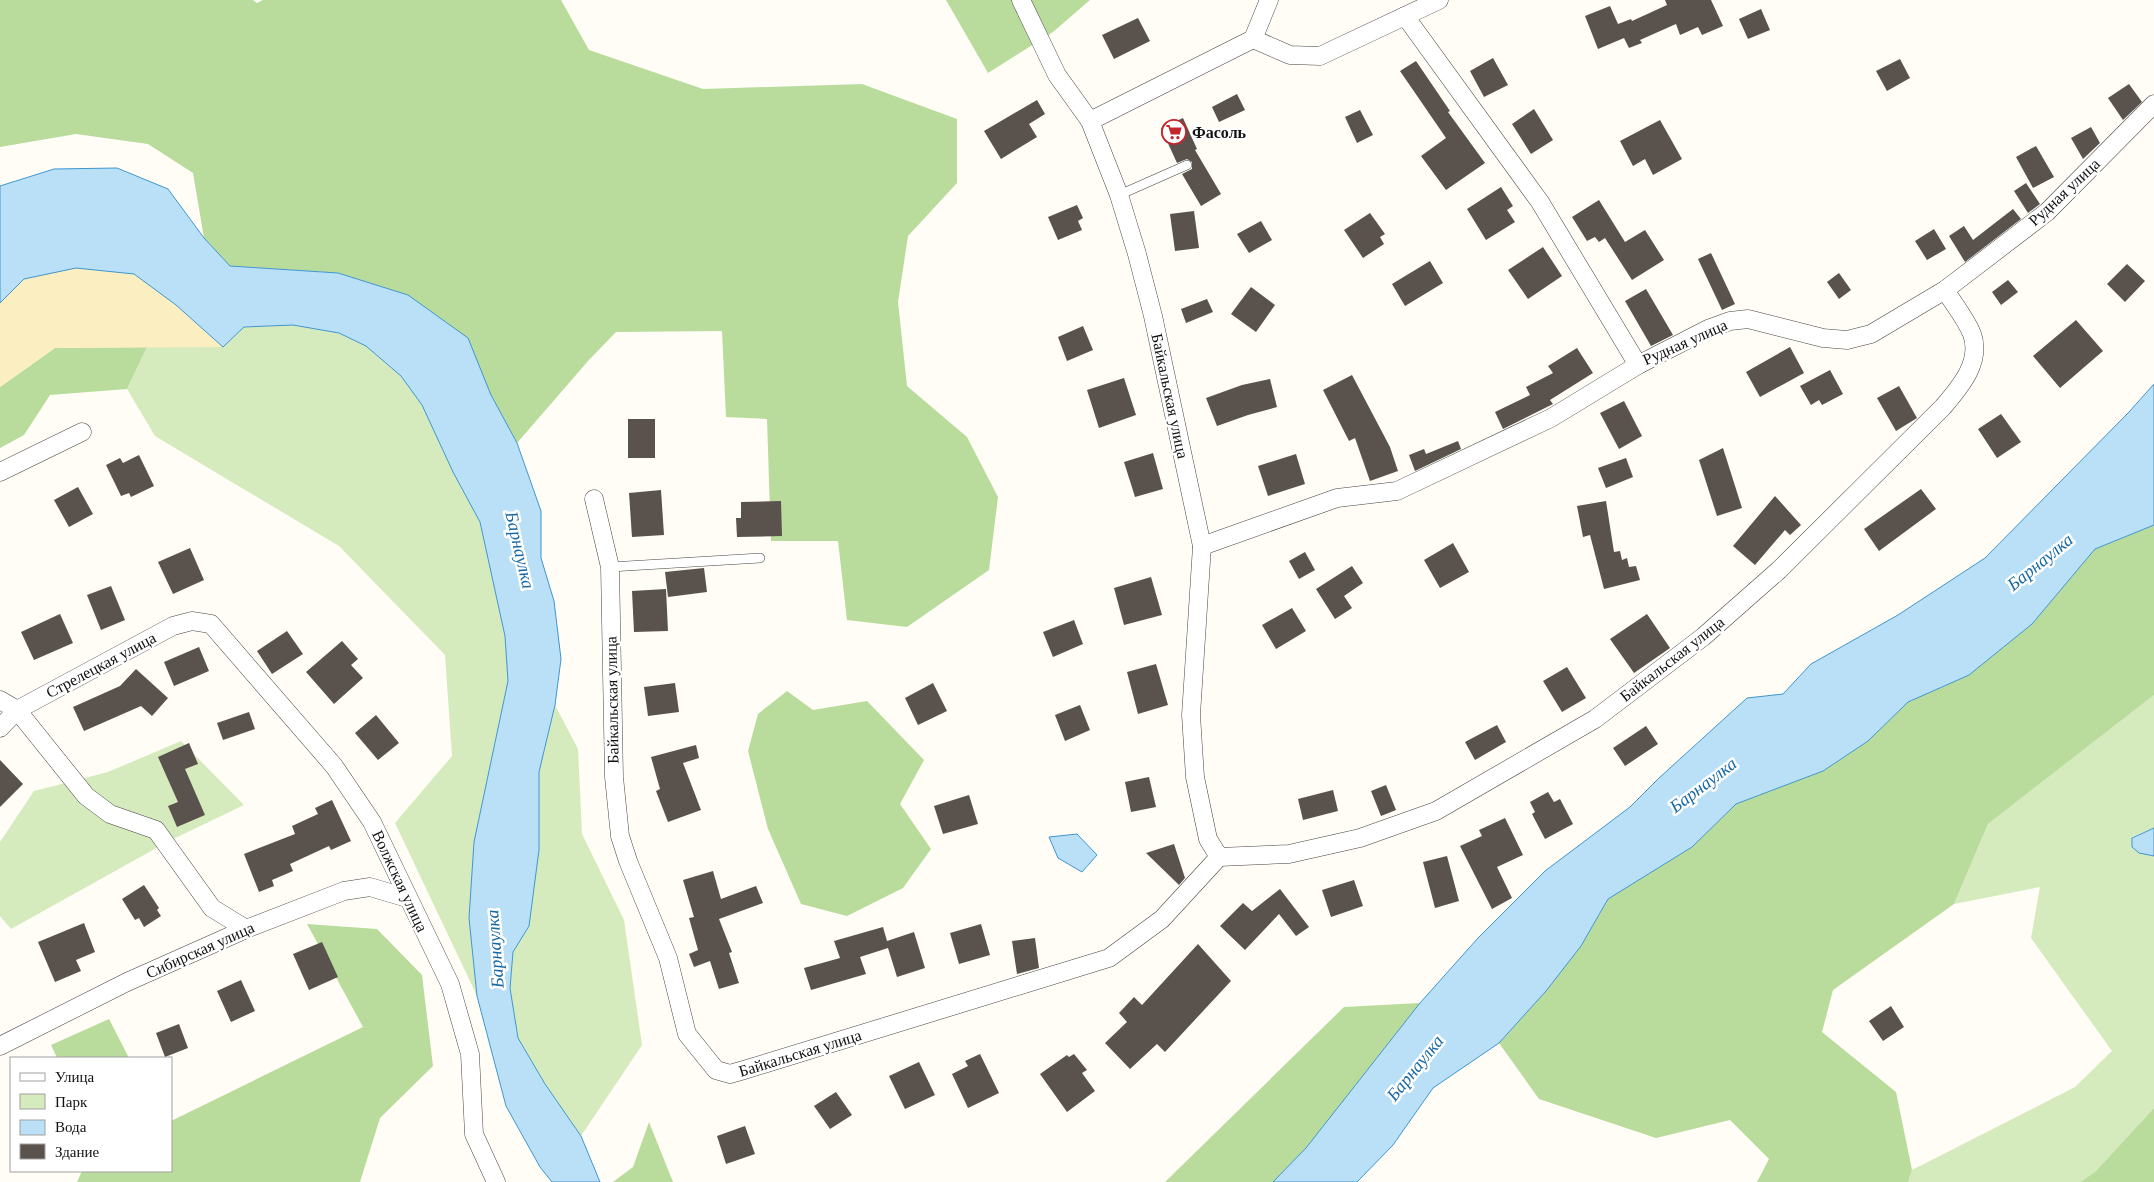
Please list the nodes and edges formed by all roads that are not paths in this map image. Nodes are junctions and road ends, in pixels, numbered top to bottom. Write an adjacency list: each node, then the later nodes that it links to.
1 (1021, 0): 7 (street, Байкальская улица)
2 (1268, 0): 5 (street)
3 (1439, 0): 4 (street)
4 (1405, 16): 5 (street); 11 (street, Рудная улица)
5 (1253, 39): 7 (street)
6 (2152, 109): 10 (street, Рудная улица)
7 (1090, 120): 9 (street, Байкальская улица)
8 (1187, 165): 9 (lane)
9 (1119, 195): 15 (street, Байкальская улица)
10 (1945, 290): 11 (street, Рудная улица); 22 (street, Байкальская улица)
11 (1638, 365): 15 (street)
12 (82, 432): 13 (street)
13 (0, 472)
14 (594, 499): 17 (street, Байкальская улица)
15 (1202, 546): 22 (street, Байкальская улица)
16 (760, 558): 17 (lane)
17 (610, 567): 22 (street, Байкальская улица)
18 (211, 624): 20 (street, Стрелецкая улица); 23 (street, Волжская улица)
19 (0, 700): 20 (street)
20 (17, 710): 21 (street, Стрелецкая улица); 24 (street)
21 (0, 728)
22 (1219, 857)
23 (407, 898): 24 (street, Сибирская улица); 26 (street, Волжская улица)
24 (246, 929): 25 (street, Сибирская улица)
25 (0, 1046)
26 (496, 1182)

